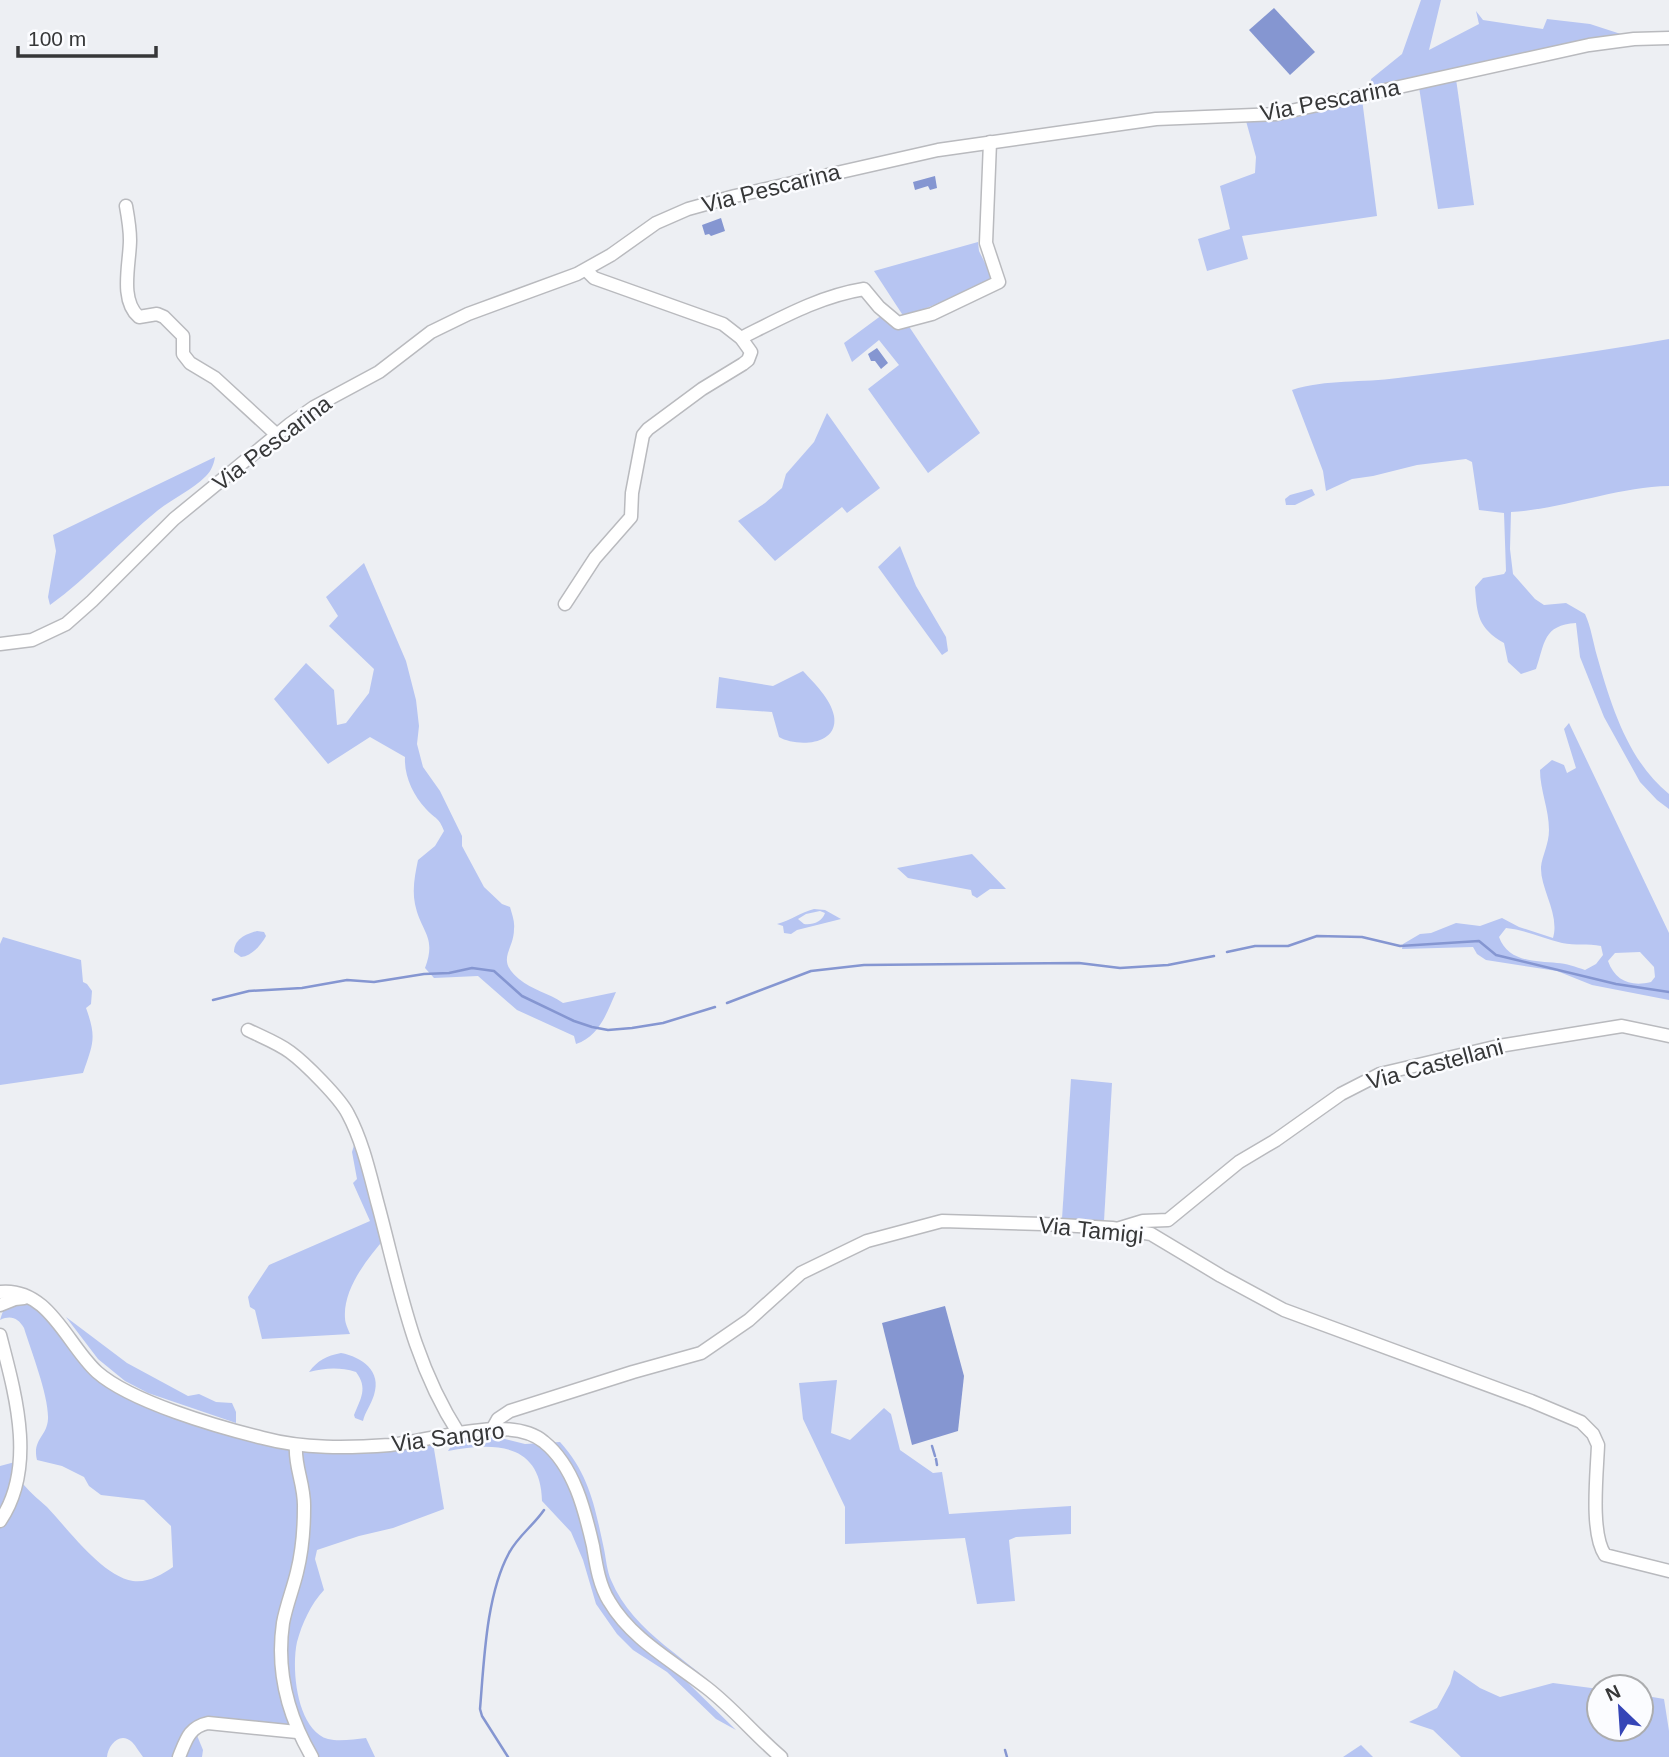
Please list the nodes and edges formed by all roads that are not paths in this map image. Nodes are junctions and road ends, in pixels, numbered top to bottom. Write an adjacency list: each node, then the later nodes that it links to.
1 (1669, 38): 2 (street, Via Pescarina)
2 (990, 142): 4 (street, Via Pescarina); 5 (street)
3 (126, 206): 6 (street)
4 (586, 270): 5 (street); 6 (street, Via Pescarina)
5 (741, 338): 7 (street)
6 (276, 435): 8 (street, Via Pescarina)
7 (565, 604)
8 (0, 643)
9 (248, 1030): 17 (street)
10 (1669, 1036): 11 (street, Via Castellani)
11 (1116, 1229): 16 (street, Via Tamigi); 20 (street, Via Tamigi)
12 (0, 1292): 13 (street)
13 (31, 1298): 14 (street); 18 (street, Via Sangro)
14 (0, 1306)
15 (0, 1335): 19 (street)
16 (493, 1428): 17 (street, Via Sangro); 24 (street, Via Sangro)
17 (459, 1434): 18 (street, Via Sangro)
18 (296, 1444): 21 (street)
19 (0, 1521)
20 (1669, 1571)
21 (297, 1732): 22 (street); 23 (street)
22 (179, 1757)
23 (312, 1757)
24 (780, 1757)

